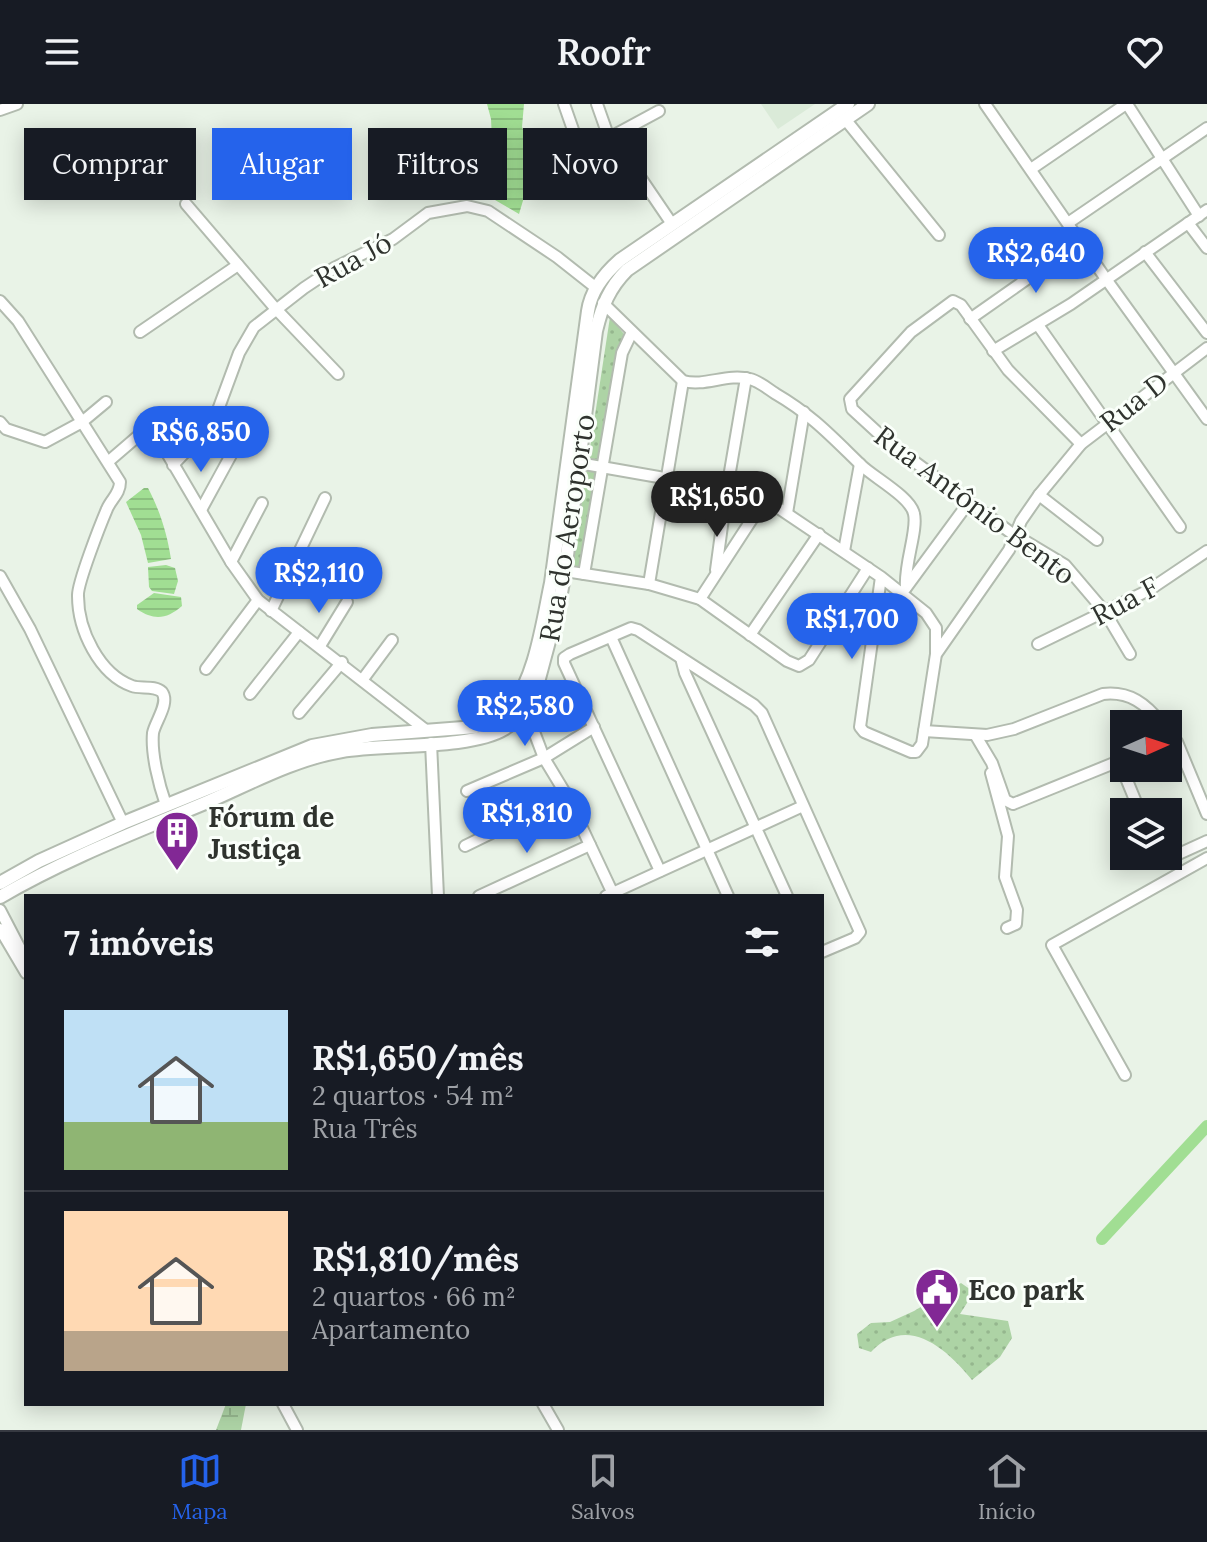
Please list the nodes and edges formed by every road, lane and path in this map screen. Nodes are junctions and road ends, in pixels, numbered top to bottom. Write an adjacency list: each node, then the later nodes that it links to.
1 (17, 104): 8 (street)
2 (564, 104): 11 (street)
3 (597, 104): 12 (street)
4 (848, 104): 22 (main road)
5 (867, 104): 10 (main road, Rua do Aeroporto)
6 (985, 104): 16 (street)
7 (1126, 104): 15 (street); 16 (street)
8 (0, 110)
9 (659, 111): 13 (street)
10 (845, 119): 23 (street); 31 (main road, Rua do Aeroporto)
11 (572, 128)
12 (605, 128)
13 (628, 128)
14 (1207, 128): 15 (street)
15 (1164, 158): 19 (street); 20 (street)
16 (1031, 169): 20 (street)
17 (647, 187): 22 (street)
18 (186, 204): 27 (street)
19 (1203, 213): 21 (street)
20 (1068, 223): 24 (street)
21 (1188, 223): 25 (street); 26 (street)
22 (672, 224): 29 (main road)
23 (939, 235)
24 (1081, 241): 28 (street); 33 (street)
25 (1207, 248)
26 (1145, 252): 28 (street); 37 (street)
27 (238, 265): 32 (street); 35 (street)
28 (1106, 279): 34 (street); 40 (street)
29 (595, 287): 32 (street, Rua Jó); 53 (main road, Rua do Aeroporto)
30 (0, 301): 48 (street)
31 (603, 303): 36 (street); 53 (main road, Rua do Aeroporto)
32 (275, 308): 41 (street); 55 (street, Rua Jó)
33 (970, 319): 39 (street); 62 (street, Rua Antônio Bento)
34 (1038, 325): 39 (street); 49 (street)
35 (140, 332)
36 (632, 332): 43 (street); 56 (street)
37 (1207, 333)
38 (1207, 348): 40 (street, Rua D)
39 (993, 351): 50 (street)
40 (1172, 372): 46 (street); 49 (street, Rua D)
41 (338, 374)
42 (746, 378): 43 (street); 45 (street); 58 (street)
43 (683, 381): 57 (street)
44 (106, 402): 48 (street)
45 (804, 412): 54 (street); 65 (street)
46 (1207, 419)
47 (0, 422): 48 (street)
48 (82, 422): 52 (street)
49 (1107, 425): 50 (street, Rua D); 66 (street)
50 (1081, 444): 59 (street, Rua D)
51 (231, 455): 64 (street)
52 (109, 461): 55 (street); 115 (street)
53 (573, 462): 56 (street); 75 (main road, Rua do Aeroporto); 107 (main road, Rua do Aeroporto)
54 (860, 464): 70 (street); 80 (street)
55 (173, 465): 64 (street)
56 (603, 468): 57 (street); 76 (street)
57 (665, 479): 58 (street); 79 (street)
58 (727, 489): 61 (street); 74 (street)
59 (1039, 495): 68 (street, Rua D); 69 (street)
60 (325, 498): 84 (street)
61 (765, 499): 65 (street); 74 (street)
62 (969, 502): 68 (street, Rua Antônio Bento); 80 (street)
63 (262, 503): 72 (street)
64 (201, 510): 72 (street)
65 (787, 513): 67 (street)
66 (1180, 527)
67 (819, 534): 70 (street); 87 (street)
68 (1015, 535): 85 (street, Rua Antônio Bento); 92 (street, Rua D)
69 (1097, 540)
70 (844, 551): 73 (street)
71 (1207, 551): 85 (street, Rua F)
72 (231, 562): 82 (street)
73 (868, 568): 78 (street); 87 (street)
74 (716, 570): 81 (street)
75 (565, 571): 76 (street); 94 (main road, Rua do Aeroporto)
76 (584, 574): 79 (street)
77 (0, 576): 118 (street)
78 (881, 577): 80 (street); 105 (street)
79 (649, 584): 81 (street)
80 (904, 590): 92 (street)
81 (700, 599): 87 (street)
82 (258, 600): 84 (street); 98 (street)
83 (347, 602): 91 (street)
84 (271, 611): 86 (street)
85 (1105, 612): 90 (street, Rua F); 93 (street, Rua Antônio Bento)
86 (299, 632): 91 (street); 100 (street)
87 (750, 635)
88 (611, 637): 95 (street); 97 (street); 124 (street)
89 (392, 640): 99 (street)
90 (1038, 644)
91 (320, 646): 96 (street)
92 (936, 654): 105 (street)
93 (1130, 654)
94 (545, 658): 97 (street); 103 (main road, Rua do Aeroporto)
95 (681, 658): 116 (street); 119 (street)
96 (342, 662): 99 (street); 102 (street)
97 (564, 663): 104 (street)
98 (206, 669)
99 (363, 679): 107 (street)
100 (250, 694)
101 (1150, 710): 106 (street)
102 (299, 713)
103 (516, 720): 107 (main road, Rua do Aeroporto); 109 (street)
104 (594, 727): 109 (street); 127 (street)
105 (924, 731): 106 (street)
106 (976, 736): 110 (street)
107 (429, 737): 108 (main road, Rua do Aeroporto); 129 (street)
108 (373, 741): 115 (main road, Rua do Aeroporto); 120 (main road, Rua do Aeroporto)
109 (544, 758): 113 (street); 114 (street)
110 (992, 763): 112 (street); 137 (street)
111 (1182, 763): 117 (street)
112 (1110, 764)
113 (467, 791)
114 (567, 796): 122 (street); 123 (street)
115 (166, 805): 118 (main road, Rua do Aeroporto)
116 (803, 806): 119 (street); 139 (street)
117 (1207, 814)
118 (123, 823): 120 (main road, Rua do Aeroporto)
119 (758, 828): 124 (street); 134 (street)
120 (104, 839): 128 (main road, Rua do Aeroporto); 135 (main road, Rua do Aeroporto)
121 (1207, 841): 125 (street)
122 (590, 845): 130 (street); 131 (street)
123 (465, 846)
124 (709, 851): 127 (street); 133 (street)
125 (1182, 852)
126 (1207, 858): 142 (street)
127 (660, 871): 132 (street)
128 (0, 883)
129 (438, 894)
130 (483, 894)
131 (611, 894)
132 (613, 894)
133 (727, 894)
134 (786, 894)
135 (0, 897)
136 (0, 910): 140 (street)
137 (1007, 928)
138 (0, 929): 141 (street)
139 (824, 951)
140 (24, 956)
141 (24, 970)
142 (1125, 1075)
143 (284, 1406): 145 (street)
144 (544, 1406): 146 (street)
145 (297, 1430)
146 (558, 1430)

